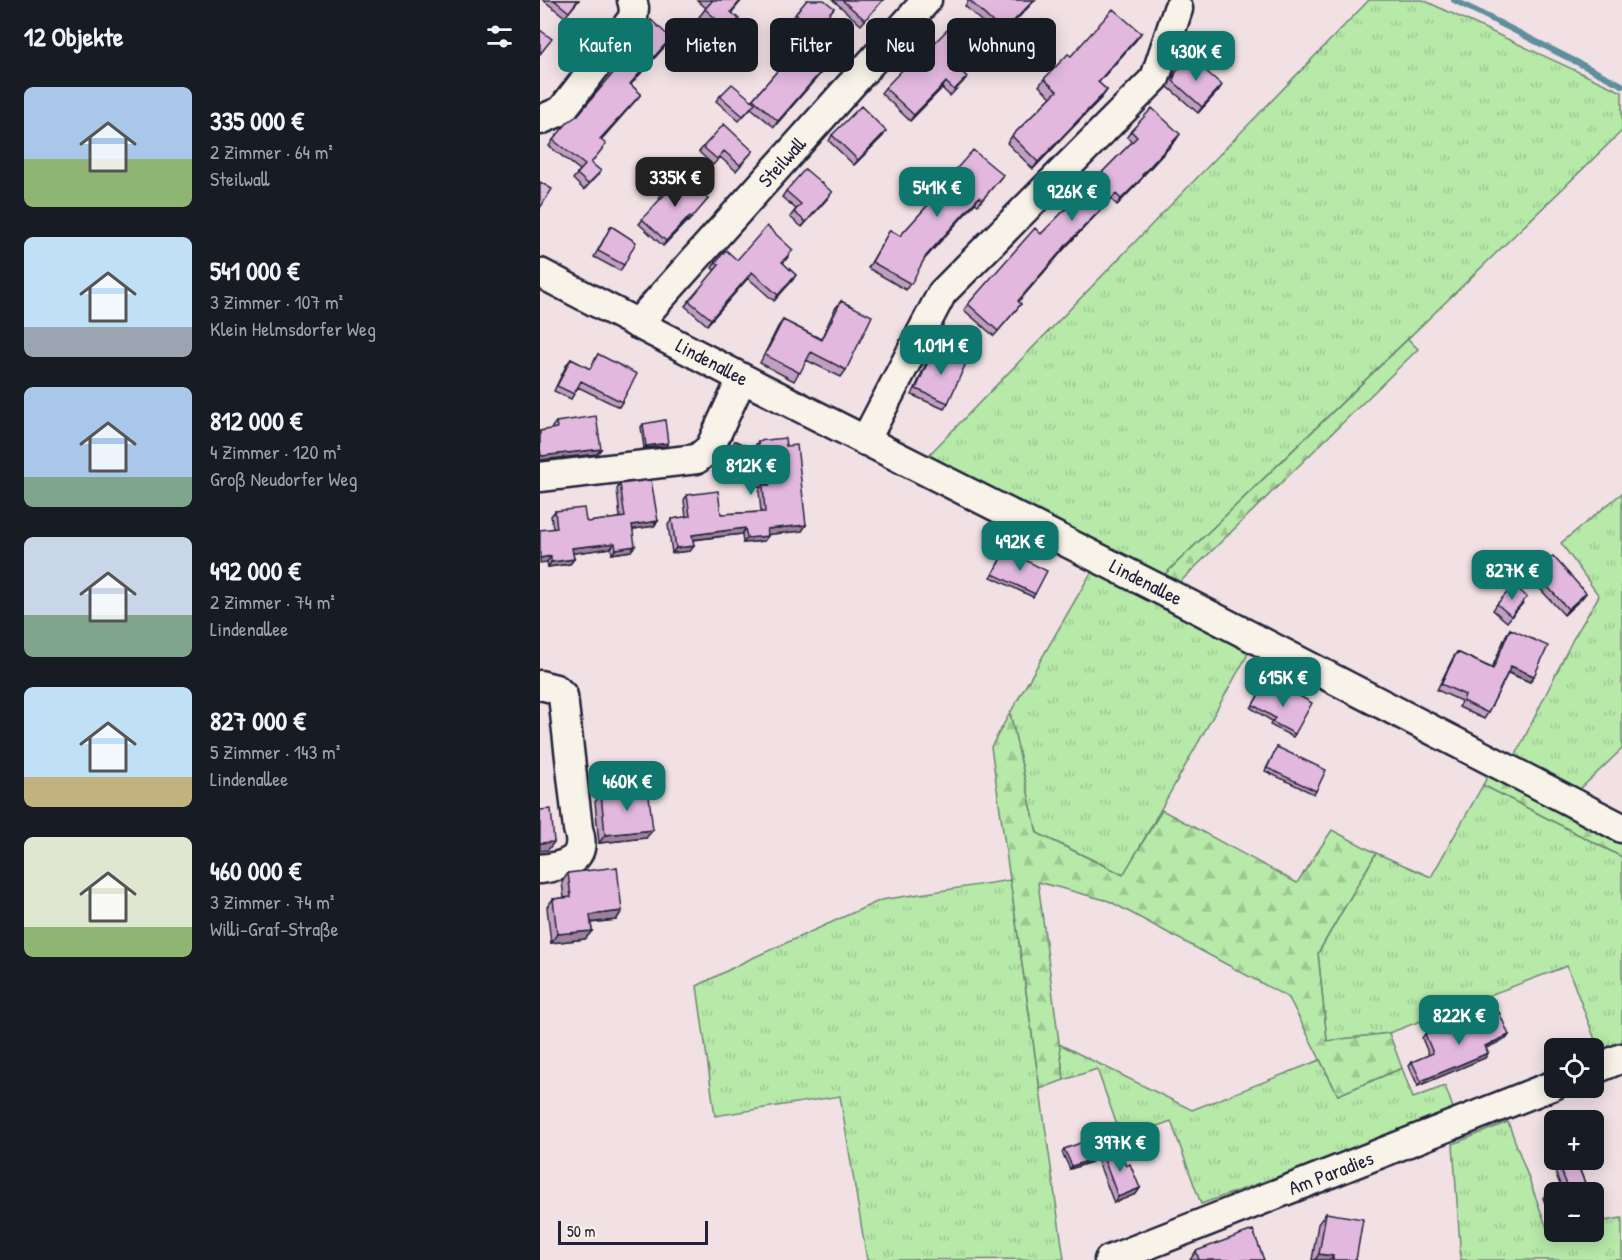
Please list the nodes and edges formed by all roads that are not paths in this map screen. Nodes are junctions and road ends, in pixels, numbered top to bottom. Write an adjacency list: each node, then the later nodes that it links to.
1 (633, 0): 4 (street)
2 (927, 0): 6 (street, Steilwall)
3 (1178, 9): 8 (street)
4 (540, 120)
5 (540, 273): 6 (street, Lindenallee)
6 (637, 324): 7 (street, Lindenallee)
7 (742, 378): 8 (street, Lindenallee); 9 (street)
8 (865, 441): 11 (street, Lindenallee)
9 (540, 477)
10 (540, 686): 12 (street)
11 (1622, 828)
12 (540, 869)
13 (1622, 1058): 14 (street)
14 (1604, 1065)
15 (1544, 1089): 16 (street, Am Paradies)
16 (1108, 1260)

